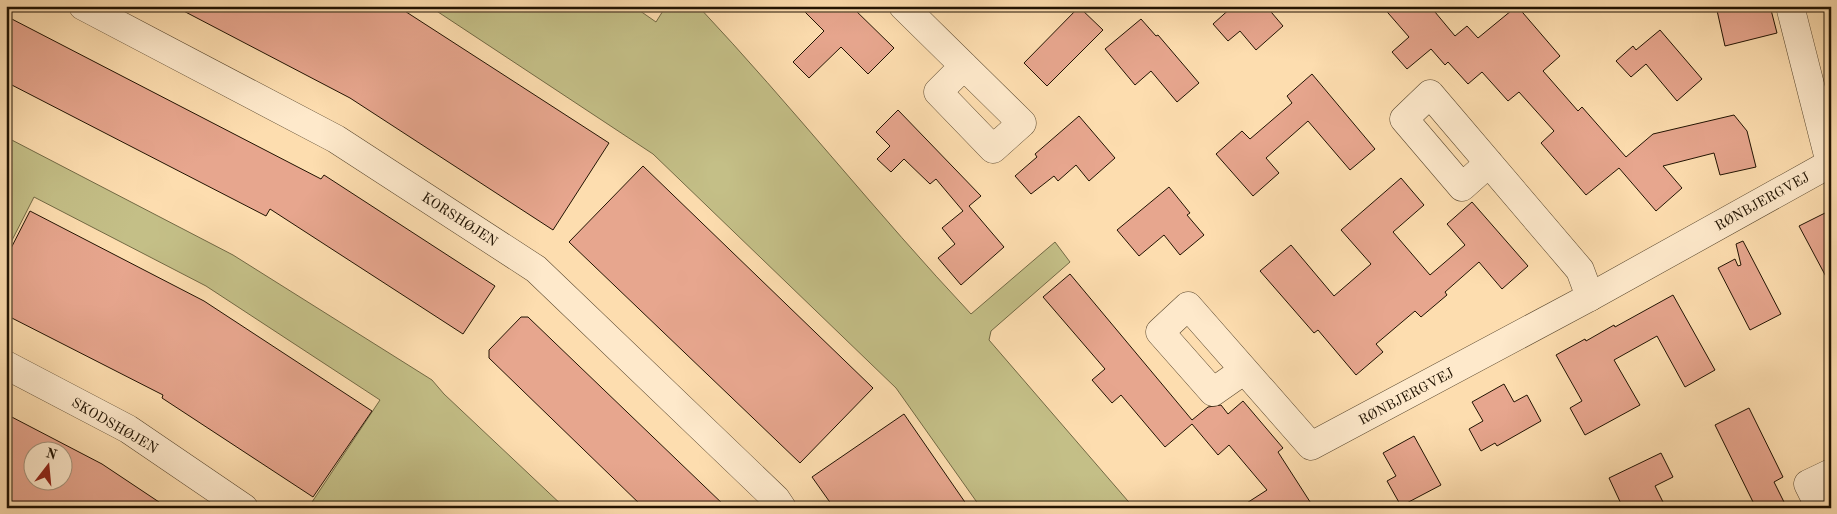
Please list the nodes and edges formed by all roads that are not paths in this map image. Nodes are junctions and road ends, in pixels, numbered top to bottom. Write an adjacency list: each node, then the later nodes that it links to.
1 (83, 6): 12 (street, KORSHØJEN)
2 (903, 6): 4 (street)
3 (1790, 6): 6 (street, RØNBJERGVEJ)
4 (964, 66)
5 (1489, 163): 7 (street)
6 (1830, 163): 7 (street, RØNBJERGVEJ)
7 (1590, 297): 9 (street, RØNBJERGVEJ)
8 (6, 365): 11 (street, SKODSHØJEN)
9 (1243, 371)
10 (1831, 473): 13 (street)
11 (244, 508)
12 (782, 508)
13 (1820, 508)

